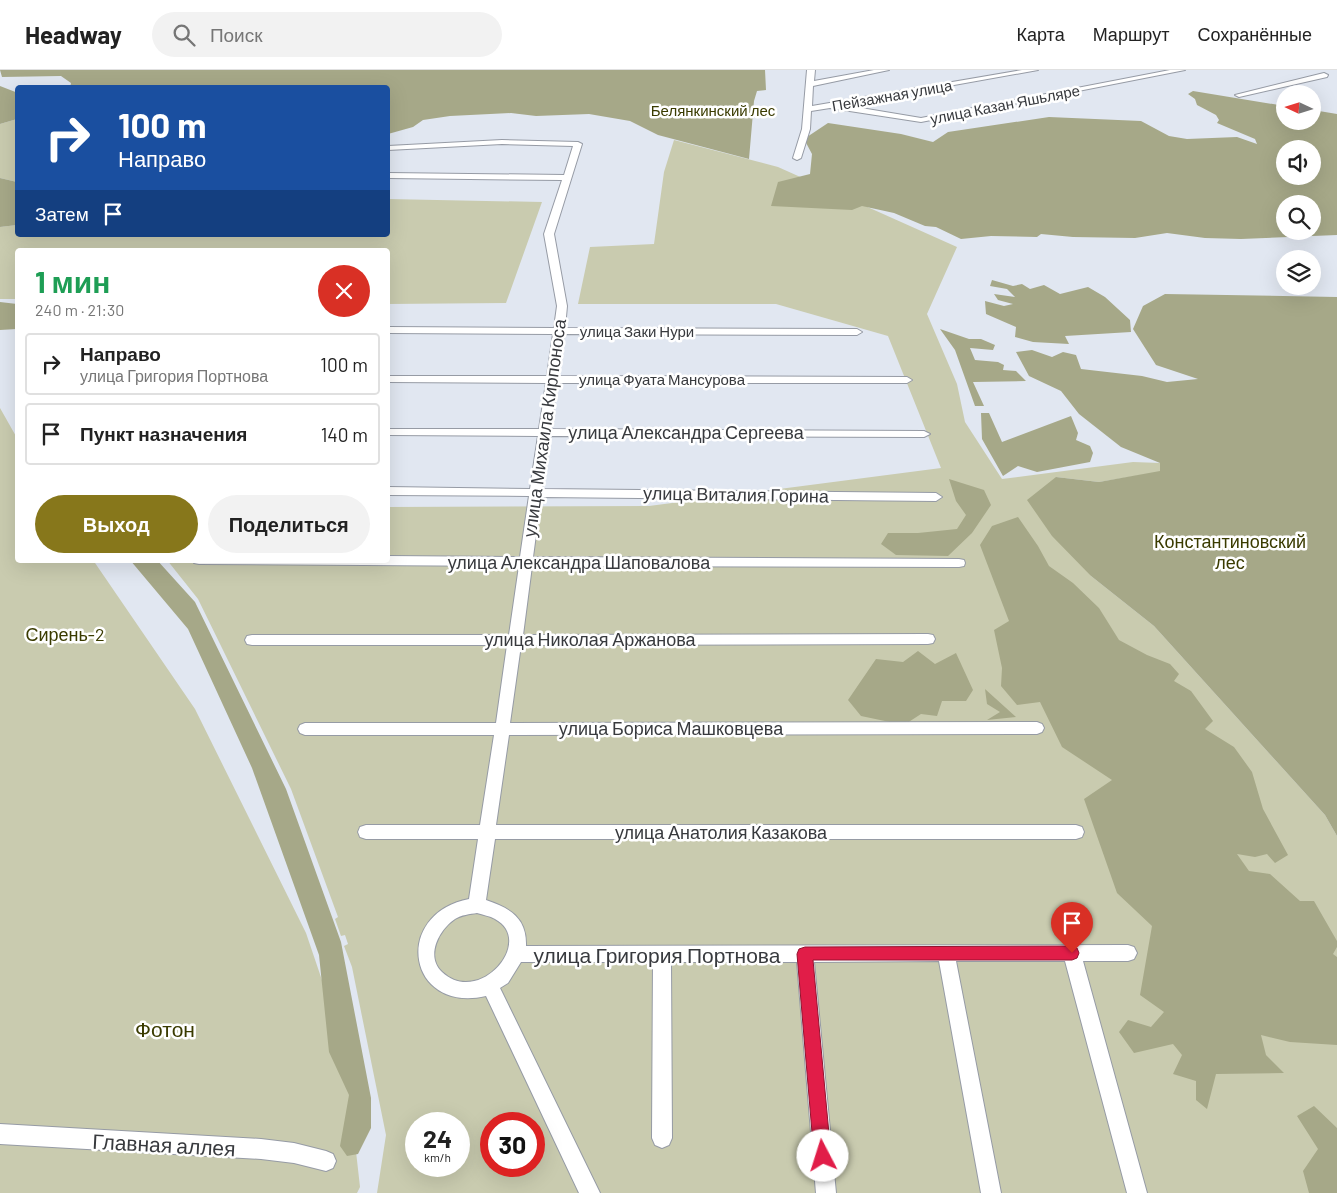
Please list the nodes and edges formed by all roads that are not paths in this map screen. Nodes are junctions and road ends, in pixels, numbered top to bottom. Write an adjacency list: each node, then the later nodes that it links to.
1 (811, 70): 6 (street)
2 (884, 70): 6 (street)
3 (1034, 70): 8 (street, Пейзажная улица)
4 (1181, 70): 8 (street, улица Казан Яшьляре)
5 (1311, 70): 7 (street)
6 (810, 84): 9 (street)
7 (1239, 95)
8 (828, 105): 9 (street, Пейзажная улица)
9 (809, 109): 11 (street)
10 (390, 148): 13 (street, улица Михаила Кирпоноса)
11 (797, 158)
12 (390, 176): 13 (street)
13 (567, 178): 15 (street, улица Михаила Кирпоноса)
14 (390, 330): 15 (street, улица Заки Нури)
15 (559, 331): 16 (street, улица Заки Нури); 17 (street, улица Михаила Кирпоноса)
16 (857, 332)
17 (552, 378): 18 (street, улица Фуата Мансурова); 19 (street, улица Фуата Мансурова); 21 (street, улица Михаила Кирпоноса)
18 (390, 379)
19 (907, 380)
20 (390, 432): 21 (street, улица Александра Сергеева)
21 (544, 432): 22 (street, улица Александра Сергеева); 24 (street, улица Михаила Кирпоноса)
22 (924, 434)
23 (390, 491): 24 (street, улица Виталия Горина)
24 (535, 491): 25 (street, улица Виталия Горина); 27 (street, улица Михаила Кирпоноса)
25 (936, 497)
26 (390, 561): 27 (street, улица Александра Шаповалова)
27 (526, 562): 28 (street, улица Александра Шаповалова); 31 (street, улица Михаила Кирпоноса)
28 (959, 563)
29 (928, 639): 31 (street, улица Николая Аржанова)
30 (252, 640): 31 (street, улица Николая Аржанова)
31 (514, 640): 32 (street, улица Михаила Кирпоноса)
32 (502, 728): 33 (street, улица Бориса Машковцева); 34 (street, улица Бориса Машковцева); 36 (street, улица Михаила Кирпоноса)
33 (1037, 728)
34 (305, 729)
35 (366, 832): 36 (street, улица Анатолия Казакова)
36 (487, 832): 37 (street, улица Анатолия Казакова); 38 (street, улица Михаила Кирпоноса)
37 (1076, 832)
38 (477, 905): 42 (street); 45 (street)
39 (946, 953): 40 (street, улица Григория Портнова); 44 (street, улица Григория Портнова); 51 (street)
40 (1072, 953): 41 (street, улица Григория Портнова); 52 (street)
41 (1128, 953)
42 (516, 954): 43 (street, улица Григория Портнова); 45 (street)
43 (662, 954): 44 (street, улица Григория Портнова); 47 (street)
44 (805, 954): 50 (street)
45 (490, 986): 49 (street)
46 (0, 1134): 48 (street, Главная аллея)
47 (662, 1138)
48 (326, 1161)
49 (590, 1193)
50 (826, 1193)
51 (991, 1193)
52 (1137, 1193)

